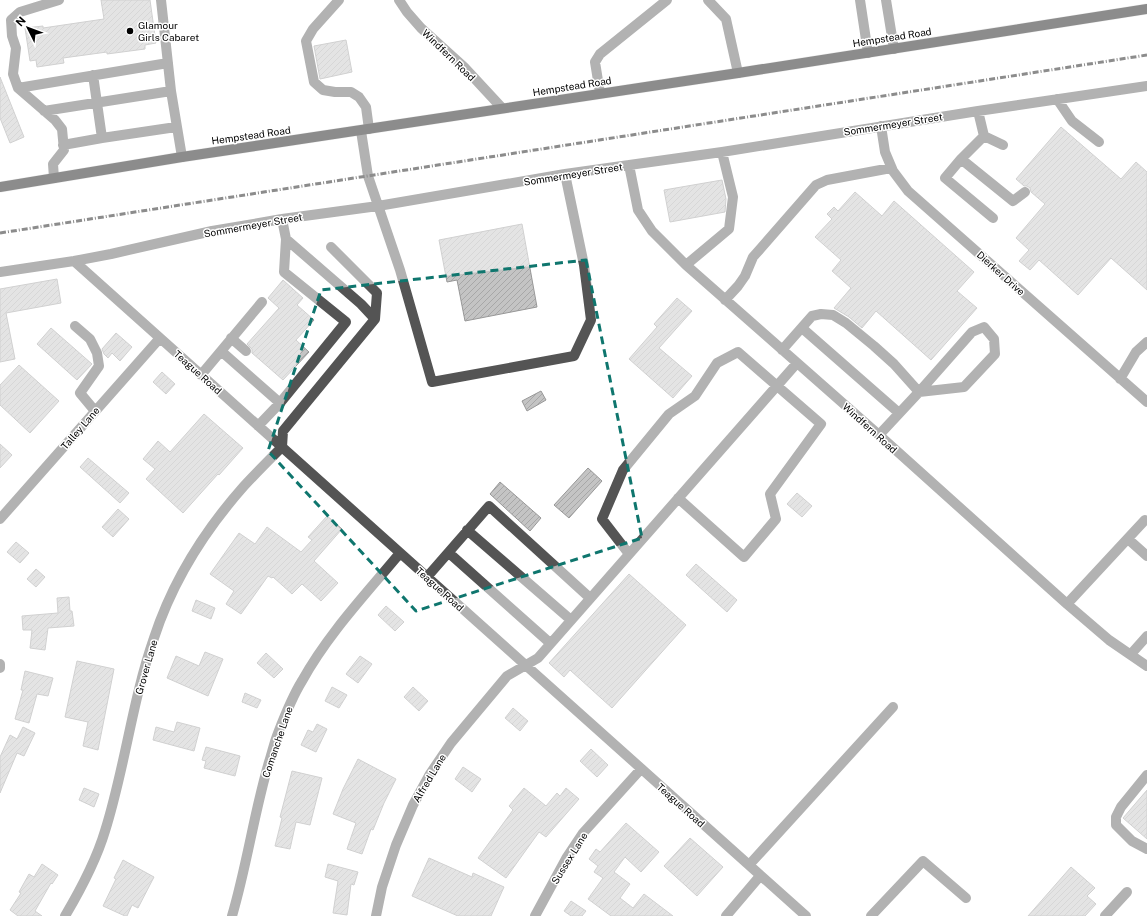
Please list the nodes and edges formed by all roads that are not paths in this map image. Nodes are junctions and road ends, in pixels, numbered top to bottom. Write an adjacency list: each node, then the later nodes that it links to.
1 (59, 0): 16 (street)
2 (161, 0): 12 (street)
3 (339, 0): 26 (street)
4 (399, 0): 21 (street, Windfern Road)
5 (667, 0): 18 (street)
6 (708, 0): 13 (street)
7 (860, 0): 11 (street)
8 (886, 0): 10 (street)
9 (1147, 9): 10 (main road, Hempstead Road)
10 (894, 49): 11 (main road, Hempstead Road)
11 (868, 53): 13 (main road, Hempstead Road)
12 (168, 63): 14 (street); 17 (street)
13 (738, 73): 18 (main road, Hempstead Road)
14 (93, 76): 16 (street); 20 (street)
15 (1147, 86): 19 (street, Sommermeyer Street)
16 (18, 88): 22 (street)
17 (171, 91): 20 (street); 24 (street)
18 (600, 93): 21 (main road, Hempstead Road)
19 (1057, 99): 23 (street, Sommermeyer Street); 29 (street)
20 (97, 103): 22 (street); 28 (street)
21 (502, 108): 26 (main road, Hempstead Road)
22 (44, 111): 30 (street)
23 (978, 111): 25 (street, Sommermeyer Street); 27 (street)
24 (176, 126): 28 (street); 33 (street)
25 (881, 126): 32 (street, Sommermeyer Street); 36 (street, Dierker Drive)
26 (365, 130): 33 (main road, Hempstead Road); 41 (street)
27 (984, 136): 31 (street); 34 (street)
28 (102, 138): 30 (street)
29 (1099, 142)
30 (63, 145): 38 (street)
31 (1002, 145)
32 (722, 152): 35 (street, Sommermeyer Street); 47 (street)
33 (182, 157): 38 (main road, Hempstead Road)
34 (961, 159): 40 (street); 42 (street)
35 (629, 165): 37 (street, Sommermeyer Street); 47 (street, Windfern Road)
36 (891, 168): 49 (street); 62 (street, Dierker Drive)
37 (566, 174): 41 (street, Sommermeyer Street); 41 (street)
38 (54, 178): 39 (main road, Hempstead Road)
39 (0, 187)
40 (1025, 192)
41 (378, 206): 43 (street, Sommermeyer Street)
42 (992, 218)
43 (282, 219): 44 (street); 46 (street, Sommermeyer Street)
44 (286, 239): 51 (street); 66 (street)
45 (331, 247): 51 (street)
46 (74, 261): 48 (street, Sommermeyer Street); 54 (street, Teague Road)
47 (686, 265): 49 (street, Windfern Road)
48 (0, 272)
49 (725, 300): 57 (street, Windfern Road)
50 (262, 302): 55 (street)
51 (375, 319): 71 (street)
52 (74, 326): 67 (street)
53 (802, 328): 57 (street); 64 (street); 68 (street)
54 (160, 338): 61 (street, Teague Road); 67 (street, Talley Lane)
55 (231, 338): 58 (street); 59 (street)
56 (1147, 342): 62 (street)
57 (782, 350): 60 (street, Windfern Road)
58 (221, 351): 61 (street); 66 (street)
59 (246, 351)
60 (797, 363): 63 (street, Alfred Lane); 70 (street, Windfern Road)
61 (201, 375): 69 (street, Teague Road)
62 (1120, 379): 65 (street, Dierker Drive)
63 (776, 386): 72 (street, Alfred Lane); 72 (street); 79 (street)
64 (919, 392): 64 (street); 68 (street)
65 (1147, 402)
66 (280, 403): 69 (street)
67 (95, 411): 73 (street, Talley Lane)
68 (900, 413): 70 (street)
69 (258, 426): 71 (street, Teague Road)
70 (879, 435): 83 (street, Windfern Road)
71 (282, 448): 77 (street, Teague Road); 100 (street, Grover Lane)
72 (678, 498): 79 (street, Alfred Lane)
73 (0, 519)
74 (1146, 520): 76 (street)
75 (467, 530): 78 (street); 82 (street); 84 (street)
76 (1128, 539): 80 (street); 83 (street)
77 (400, 553): 81 (street, Teague Road); 101 (street, Comanche Lane)
78 (448, 553): 81 (street); 86 (street)
79 (629, 554): 82 (street, Alfred Lane)
80 (1147, 556)
81 (427, 577): 89 (street, Teague Road)
82 (590, 598): 84 (street, Alfred Lane)
83 (1067, 604): 87 (street, Windfern Road)
84 (571, 620): 86 (street, Alfred Lane)
85 (1147, 636): 87 (street)
86 (550, 643): 89 (street, Alfred Lane)
87 (1131, 654): 90 (street, Windfern Road)
88 (0, 664): 91 (street)
89 (525, 665): 93 (street, Teague Road); 102 (street, Alfred Lane)
90 (1147, 666)
91 (0, 668)
92 (893, 707): 96 (street)
93 (641, 769): 96 (street, Teague Road); 103 (street, Sussex Lane)
94 (1147, 776): 95 (street)
95 (1147, 849)
96 (748, 865): 97 (street, Teague Road)
97 (760, 876): 104 (street); 105 (street, Teague Road)
98 (1127, 892): 107 (street)
99 (966, 898): 106 (street)
100 (65, 916)
101 (232, 916)
102 (376, 916)
103 (535, 916)
104 (726, 916)
105 (806, 916)
106 (871, 916)
107 (1105, 916)

